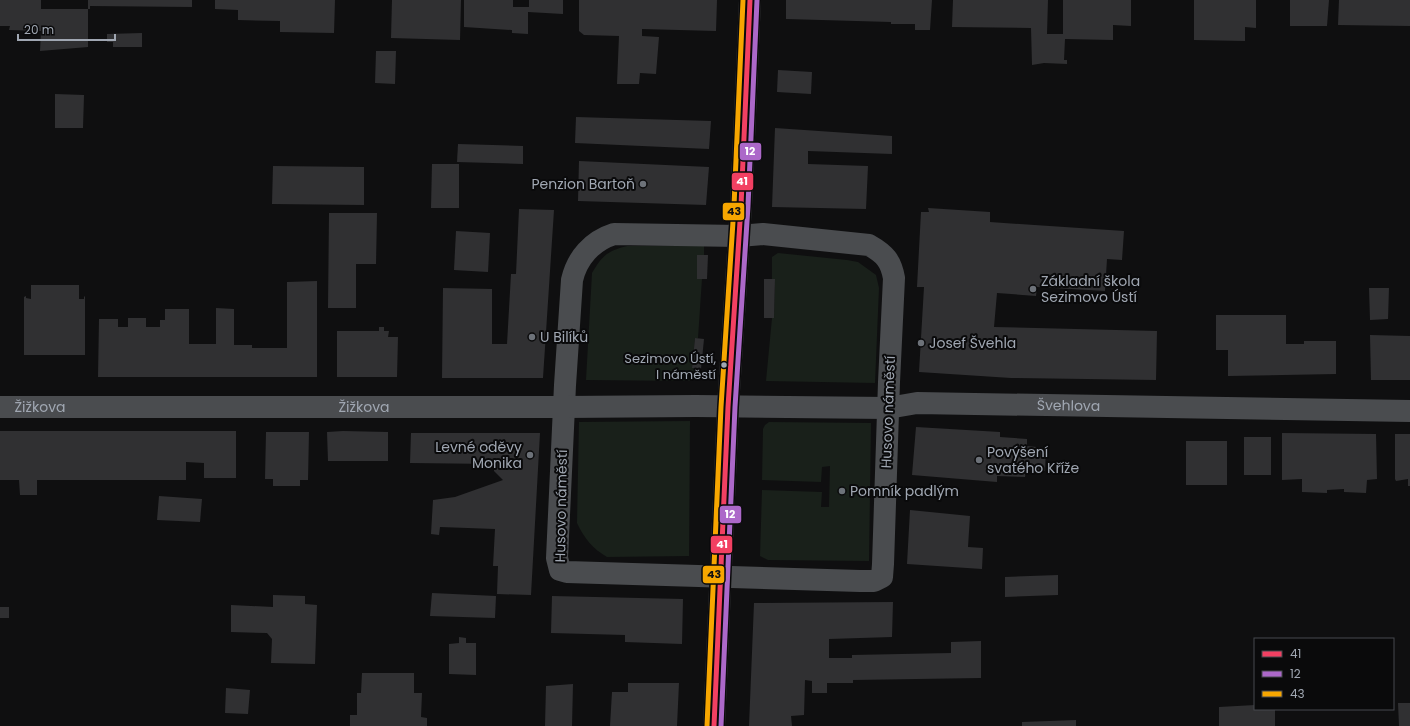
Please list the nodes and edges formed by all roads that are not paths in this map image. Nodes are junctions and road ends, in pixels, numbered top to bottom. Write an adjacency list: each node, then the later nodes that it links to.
1 (750, 0): 2 (street)
2 (739, 236): 4 (street); 5 (street, Husovo náměstí); 6 (street, Husovo náměstí)
3 (0, 407): 5 (street, Žižkova)
4 (728, 407): 5 (street, Žižkova); 6 (street, Švehlova); 8 (street)
5 (564, 408): 8 (street, Husovo náměstí)
6 (888, 408): 7 (street, Švehlova); 8 (street, Husovo náměstí)
7 (1410, 411)
8 (722, 578): 9 (street)
9 (714, 726)

